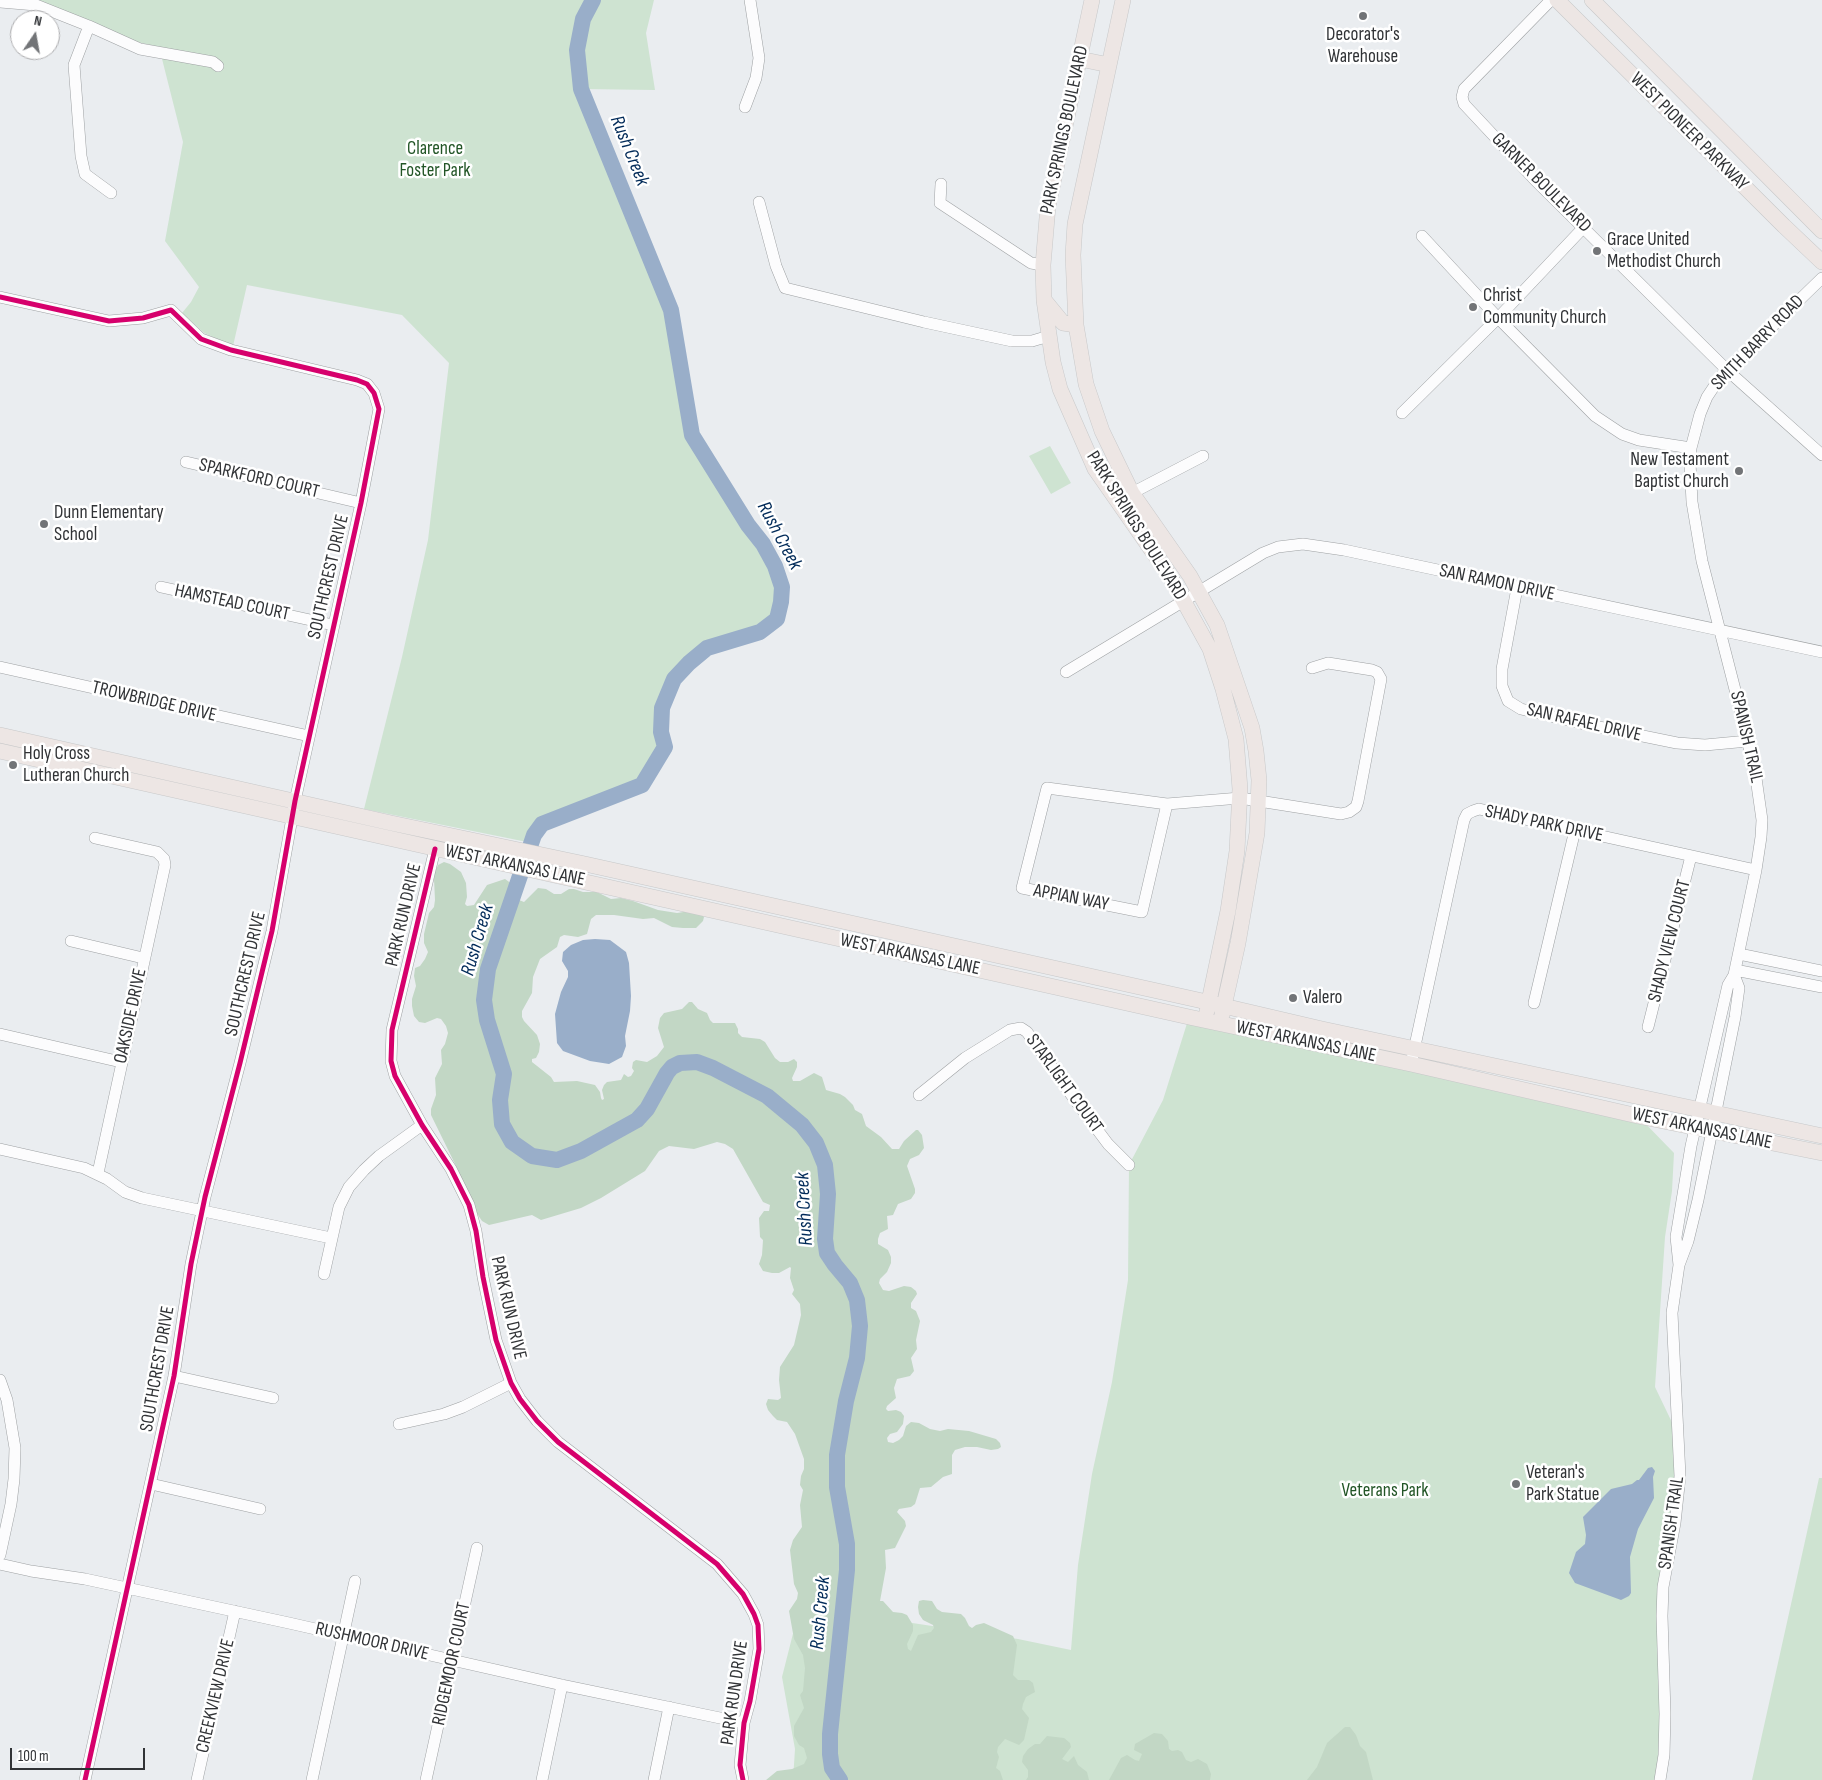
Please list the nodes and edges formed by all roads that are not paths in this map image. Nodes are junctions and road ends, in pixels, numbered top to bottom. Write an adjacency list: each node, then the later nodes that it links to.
1 (750, 0): 12 (street)
2 (1092, 0): 9 (main road, PARK SPRINGS BOULEVARD)
3 (1123, 0): 10 (main road, PARK SPRINGS BOULEVARD)
4 (1551, 0): 16 (street, GARNER BOULEVARD)
5 (1557, 0): 19 (main road, WEST PIONEER PARKWAY)
6 (1592, 0): 17 (main road, WEST PIONEER PARKWAY)
7 (0, 2): 8 (street)
8 (89, 26): 11 (street); 14 (street)
9 (1080, 59): 10 (main road); 20 (main road, PARK SPRINGS BOULEVARD)
10 (1109, 65): 25 (main road, PARK SPRINGS BOULEVARD)
11 (218, 66)
12 (745, 107)
13 (941, 184): 20 (street)
14 (111, 193)
15 (758, 202): 26 (street)
16 (1584, 227): 24 (street); 27 (street, GARNER BOULEVARD)
17 (1822, 231)
18 (1422, 236): 24 (street)
19 (1822, 262)
20 (1043, 265): 23 (main road, PARK SPRINGS BOULEVARD)
21 (1822, 278): 27 (street, SMITH BARRY ROAD)
22 (0, 297): 35 (street, SOUTHCREST DRIVE)
23 (1044, 300): 25 (main road); 26 (main road, PARK SPRINGS BOULEVARD)
24 (1498, 318): 28 (street); 29 (street)
25 (1076, 325): 33 (main road, PARK SPRINGS BOULEVARD)
26 (1049, 336): 39 (main road, PARK SPRINGS BOULEVARD)
27 (1727, 370): 29 (street, SMITH BARRY ROAD); 30 (street, GARNER BOULEVARD)
28 (1402, 413)
29 (1692, 448): 34 (street, SMITH BARRY ROAD)
30 (1822, 455)
31 (1203, 456): 33 (street)
32 (186, 462): 35 (street, SPARKFORD COURT)
33 (1132, 493): 38 (main road, PARK SPRINGS BOULEVARD)
34 (1692, 502): 41 (street, SPANISH TRAIL)
35 (361, 503): 40 (street, SOUTHCREST DRIVE)
36 (160, 587): 40 (street, HAMSTEAD COURT)
37 (1517, 588): 38 (street, SAN RAMON DRIVE); 41 (street, SAN RAMON DRIVE); 48 (street, SAN RAFAEL DRIVE)
38 (1199, 591): 39 (street, SAN RAMON DRIVE); 52 (main road, PARK SPRINGS BOULEVARD)
39 (1184, 600): 45 (street, SAN RAMON DRIVE); 50 (main road, PARK SPRINGS BOULEVARD)
40 (333, 625): 47 (street, SOUTHCREST DRIVE)
41 (1721, 631): 42 (street, SAN RAMON DRIVE); 48 (street, SPANISH TRAIL)
42 (1822, 652)
43 (0, 667): 47 (street, TROWBRIDGE DRIVE)
44 (1312, 668): 52 (street, APPIAN WAY)
45 (1066, 672)
46 (0, 734): 51 (main road, WEST ARKANSAS LANE)
47 (309, 736): 51 (street, SOUTHCREST DRIVE)
48 (1748, 741): 59 (street, SPANISH TRAIL)
49 (0, 751): 54 (main road, WEST ARKANSAS LANE)
50 (1240, 798): 52 (street, APPIAN WAY); 53 (street, APPIAN WAY); 66 (main road, PARK SPRINGS BOULEVARD)
51 (295, 801): 54 (street, SOUTHCREST DRIVE); 66 (main road, WEST ARKANSAS LANE)
52 (1258, 801): 68 (main road, PARK SPRINGS BOULEVARD)
53 (1167, 804): 53 (street, APPIAN WAY)
54 (292, 817): 57 (main road, WEST ARKANSAS LANE); 87 (street, SOUTHCREST DRIVE)
55 (1575, 830): 58 (street, SHADY PARK DRIVE); 67 (street); 73 (street, SHADY PARK DRIVE)
56 (95, 838): 62 (street, OAKSIDE DRIVE)
57 (435, 848): 69 (main road, WEST ARKANSAS LANE); 79 (street, PARK RUN DRIVE)
58 (1691, 856): 59 (street, SHADY PARK DRIVE); 71 (street, SHADY VIEW COURT)
59 (1756, 870): 61 (street, SPANISH TRAIL)
60 (71, 941): 62 (street)
61 (1739, 954): 63 (street); 64 (street, SPANISH TRAIL)
62 (144, 958): 74 (street, OAKSIDE DRIVE)
63 (1822, 971)
64 (1735, 973): 65 (street); 77 (street, SPANISH TRAIL); 78 (street, SPANISH TRAIL)
65 (1822, 987)
66 (1209, 1002): 68 (main road, WEST ARKANSAS LANE); 69 (main road, PARK SPRINGS BOULEVARD)
67 (1534, 1003)
68 (1224, 1006): 70 (main road, PARK SPRINGS BOULEVARD); 73 (main road, WEST ARKANSAS LANE)
69 (1205, 1020): 70 (main road, WEST ARKANSAS LANE)
70 (1220, 1024): 75 (main road, WEST ARKANSAS LANE)
71 (1648, 1027)
72 (0, 1034): 74 (street)
73 (1414, 1049): 75 (street, SHADY PARK DRIVE); 77 (main road, WEST ARKANSAS LANE)
74 (121, 1062): 86 (street, OAKSIDE DRIVE)
75 (1411, 1064): 80 (main road, WEST ARKANSAS LANE)
76 (919, 1094): 85 (street, STARLIGHT COURT)
77 (1699, 1110): 78 (main road, WEST ARKANSAS LANE); 80 (street, SPANISH TRAIL)
78 (1715, 1113): 81 (street, SPANISH TRAIL); 82 (main road, WEST ARKANSAS LANE)
79 (422, 1125): 88 (street); 93 (street, PARK RUN DRIVE)
80 (1695, 1128): 81 (main road, WEST ARKANSAS LANE); 89 (street, SPANISH TRAIL)
81 (1712, 1131): 84 (main road, WEST ARKANSAS LANE); 89 (street, SPANISH TRAIL)
82 (1822, 1136)
83 (0, 1149): 86 (street)
84 (1822, 1153)
85 (1129, 1165)
86 (98, 1173): 87 (street)
87 (202, 1211): 88 (street); 91 (street, SOUTHCREST DRIVE)
88 (331, 1238): 90 (street)
89 (1679, 1265): 116 (street, SPANISH TRAIL)
90 (324, 1274)
91 (174, 1376): 94 (street); 96 (street, SOUTHCREST DRIVE)
92 (0, 1380): 99 (street)
93 (512, 1383): 95 (street); 108 (street, PARK RUN DRIVE)
94 (274, 1398)
95 (399, 1424)
96 (151, 1484): 97 (street); 102 (street, SOUTHCREST DRIVE)
97 (260, 1509)
98 (477, 1548): 105 (street, RIDGEMOOR COURT)
99 (0, 1555)
100 (0, 1564): 102 (street, RUSHMOOR DRIVE)
101 (355, 1581): 104 (street)
102 (126, 1588): 103 (street, RUSHMOOR DRIVE); 109 (street, SOUTHCREST DRIVE)
103 (235, 1611): 104 (street, RUSHMOOR DRIVE); 110 (street, CREEKVIEW DRIVE)
104 (343, 1636): 105 (street, RUSHMOOR DRIVE); 111 (street)
105 (453, 1661): 106 (street, RUSHMOOR DRIVE); 112 (street, RIDGEMOOR COURT)
106 (562, 1685): 107 (street, RUSHMOOR DRIVE); 113 (street)
107 (669, 1707): 108 (street, RUSHMOOR DRIVE); 114 (street)
108 (744, 1723): 115 (street, PARK RUN DRIVE)
109 (84, 1780)
110 (197, 1780)
111 (312, 1780)
112 (426, 1780)
113 (542, 1780)
114 (654, 1780)
115 (743, 1780)
116 (1660, 1780)

